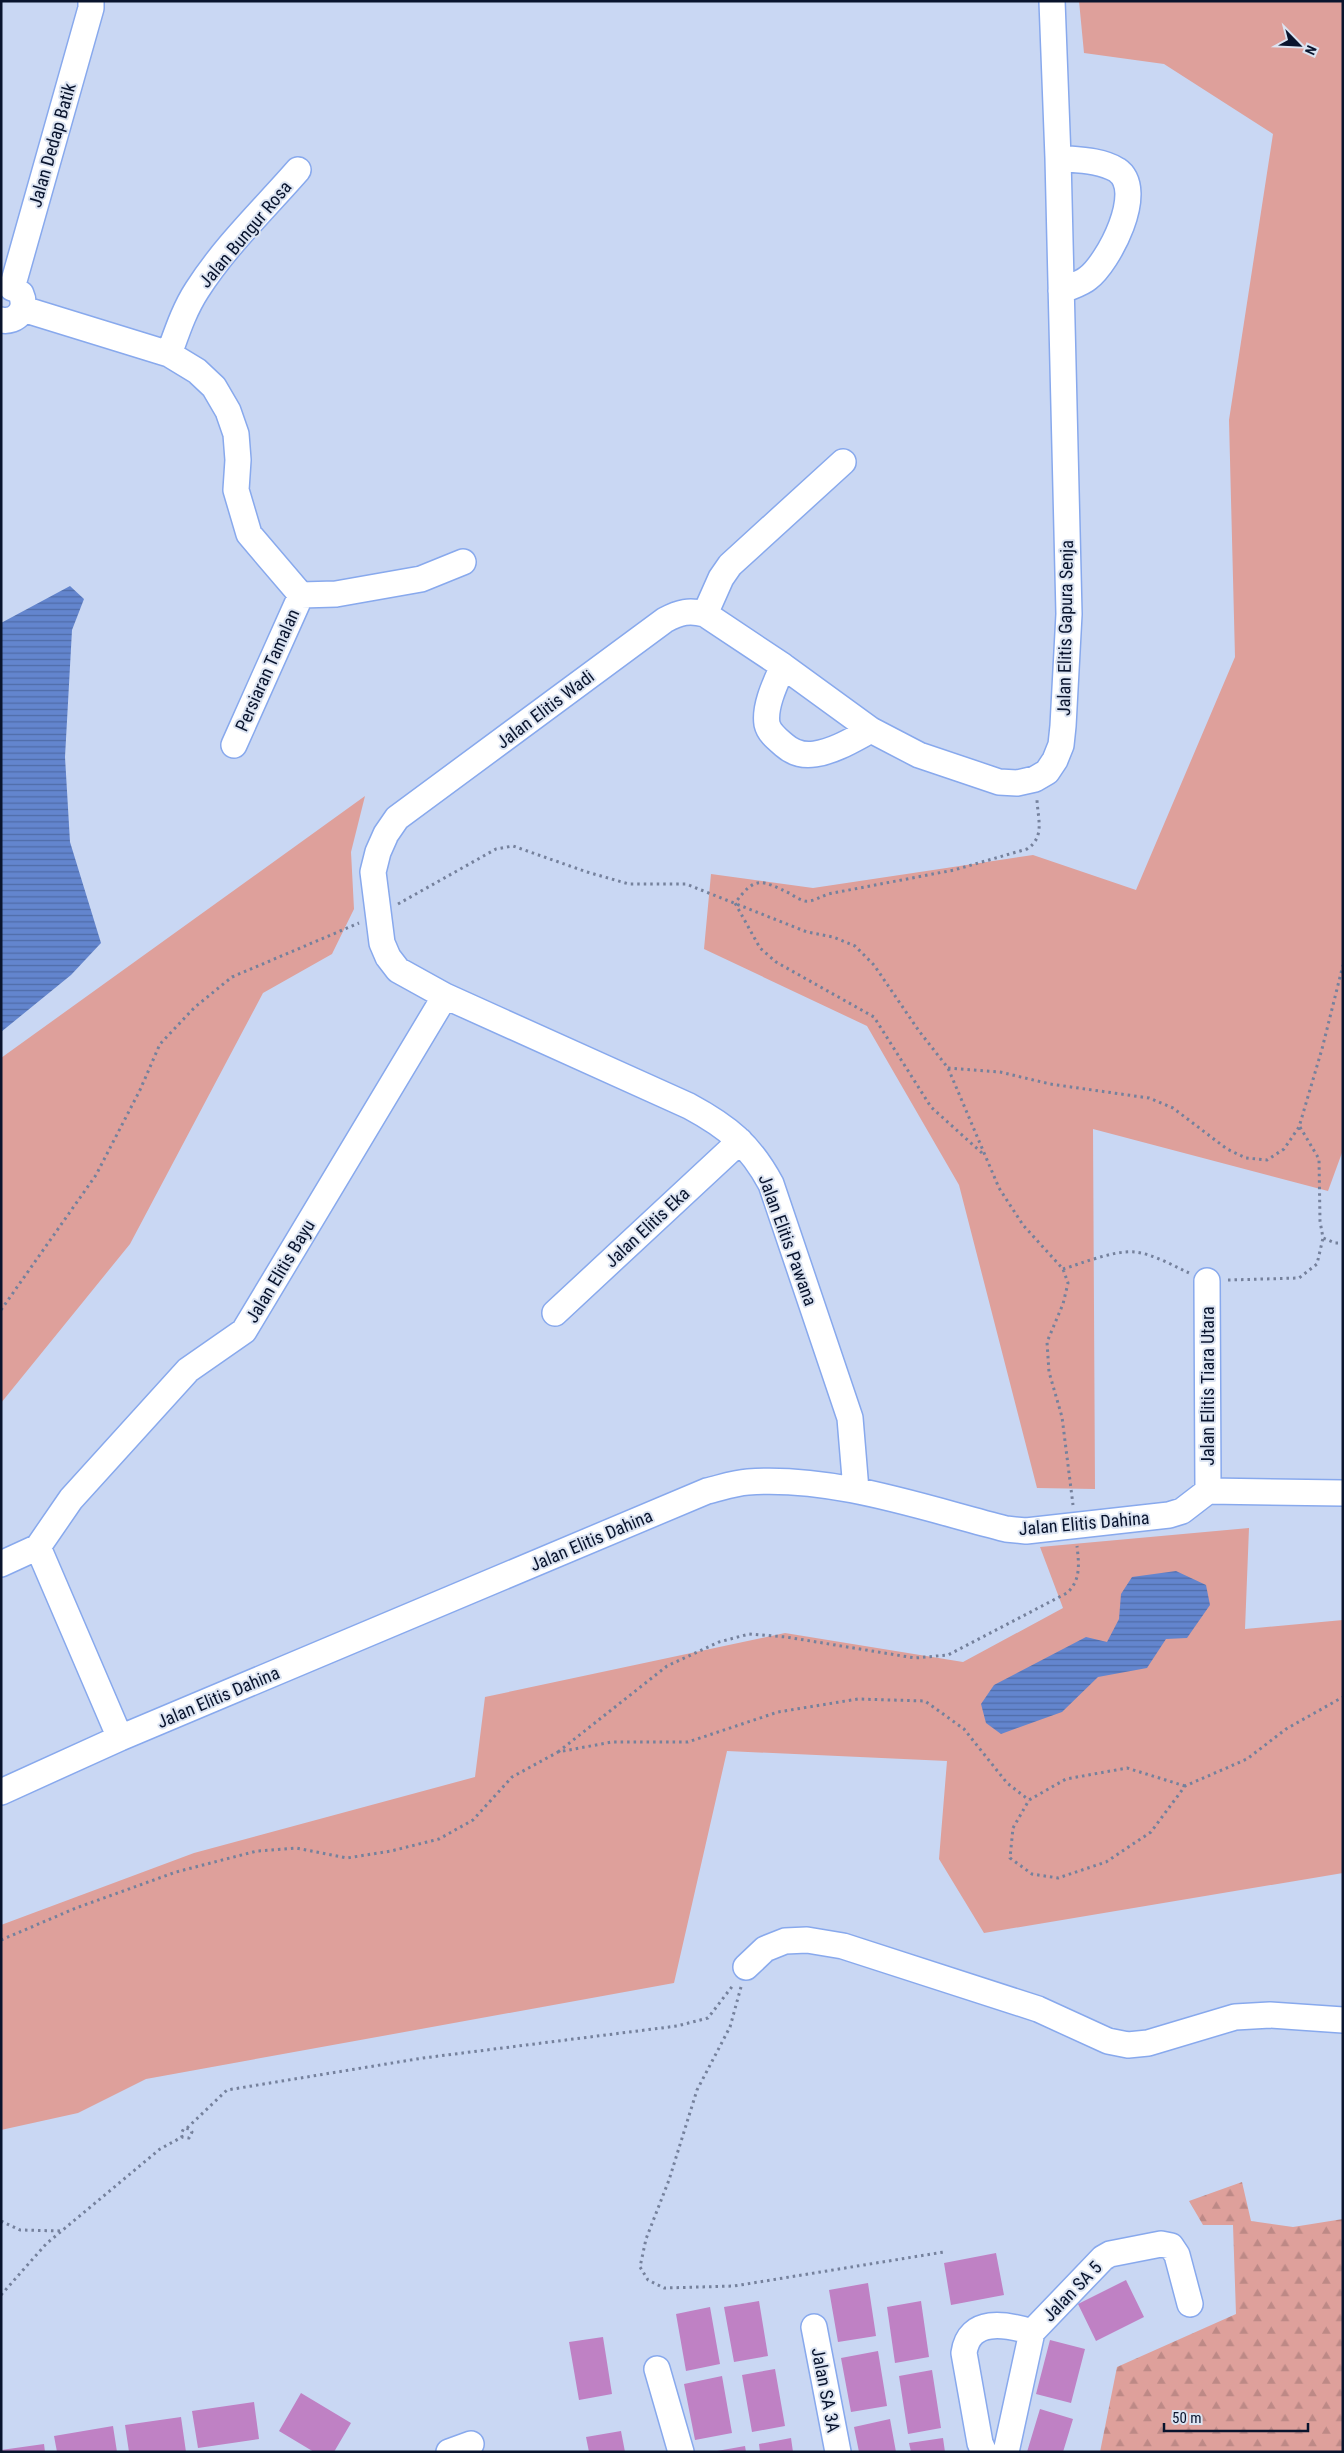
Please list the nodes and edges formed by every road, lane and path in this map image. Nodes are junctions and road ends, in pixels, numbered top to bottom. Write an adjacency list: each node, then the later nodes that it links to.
1 (91, 1): 6 (street, Jalan Dedap Batik)
2 (1052, 1): 3 (street, Jalan Elitis Gapura Senja)
3 (1058, 158): 5 (street, Jalan Elitis Gapura Senja); 5 (street)
4 (298, 170): 7 (street, Jalan Bungur Rosa)
5 (1060, 291): 15 (street, Jalan Elitis Gapura Senja)
6 (7, 308): 7 (street)
7 (169, 354): 10 (street)
8 (843, 462): 11 (street)
9 (463, 562): 10 (street)
10 (301, 595): 14 (street, Persiaran Tamalan)
11 (705, 614): 12 (street); 17 (street, Jalan Elitis Wadi)
12 (783, 666): 13 (street); 13 (street)
13 (872, 730): 15 (street)
14 (234, 745)
15 (1036, 779): 16 (path)
16 (735, 903): 17 (path); 20 (path); 23 (path)
17 (378, 915): 19 (street, Jalan Elitis Wadi); 28 (path)
18 (1343, 965): 21 (path)
19 (445, 996): 22 (street, Jalan Elitis Pawana); 34 (street, Jalan Elitis Bayu)
20 (948, 1068): 21 (path); 23 (path)
21 (1300, 1127): 24 (path)
22 (740, 1141): 29 (street, Jalan Elitis Eka); 30 (street, Jalan Elitis Pawana)
23 (984, 1155): 26 (path)
24 (1323, 1238): 25 (path); 27 (path)
25 (1343, 1243)
26 (1063, 1269): 27 (path); 33 (path)
27 (1207, 1281): 31 (street, Jalan Elitis Tiara Utara)
28 (1, 1310)
29 (555, 1313)
30 (856, 1490): 33 (street, Jalan Elitis Dahina); 37 (street, Jalan Elitis Dahina)
31 (1208, 1491): 32 (street); 33 (street, Jalan Elitis Dahina)
32 (1343, 1493)
33 (1076, 1527): 38 (path)
34 (38, 1547): 35 (street); 37 (street)
35 (1, 1564)
36 (1343, 1697): 39 (path)
37 (120, 1738): 40 (street, Jalan Elitis Dahina)
38 (558, 1752): 41 (path); 42 (path)
39 (1185, 1786): 41 (path); 41 (path)
40 (1, 1792)
41 (1029, 1800)
42 (1, 1940)
43 (746, 1967): 44 (street); 45 (path); 49 (path)
44 (1343, 2020)
45 (187, 2128): 46 (path); 46 (path)
46 (182, 2137): 48 (path)
47 (1, 2221): 48 (path)
48 (63, 2230): 50 (path)
49 (944, 2252)
50 (1, 2295)
51 (1190, 2304): 53 (street, Jalan SA 5)
52 (814, 2327): 56 (street, Jalan SA 3A)
53 (1032, 2332): 57 (street, Jalan SA 5); 58 (street, Jalan SA 5)
54 (657, 2369): 55 (street)
55 (681, 2452)
56 (838, 2452)
57 (984, 2452)
58 (1006, 2452)

